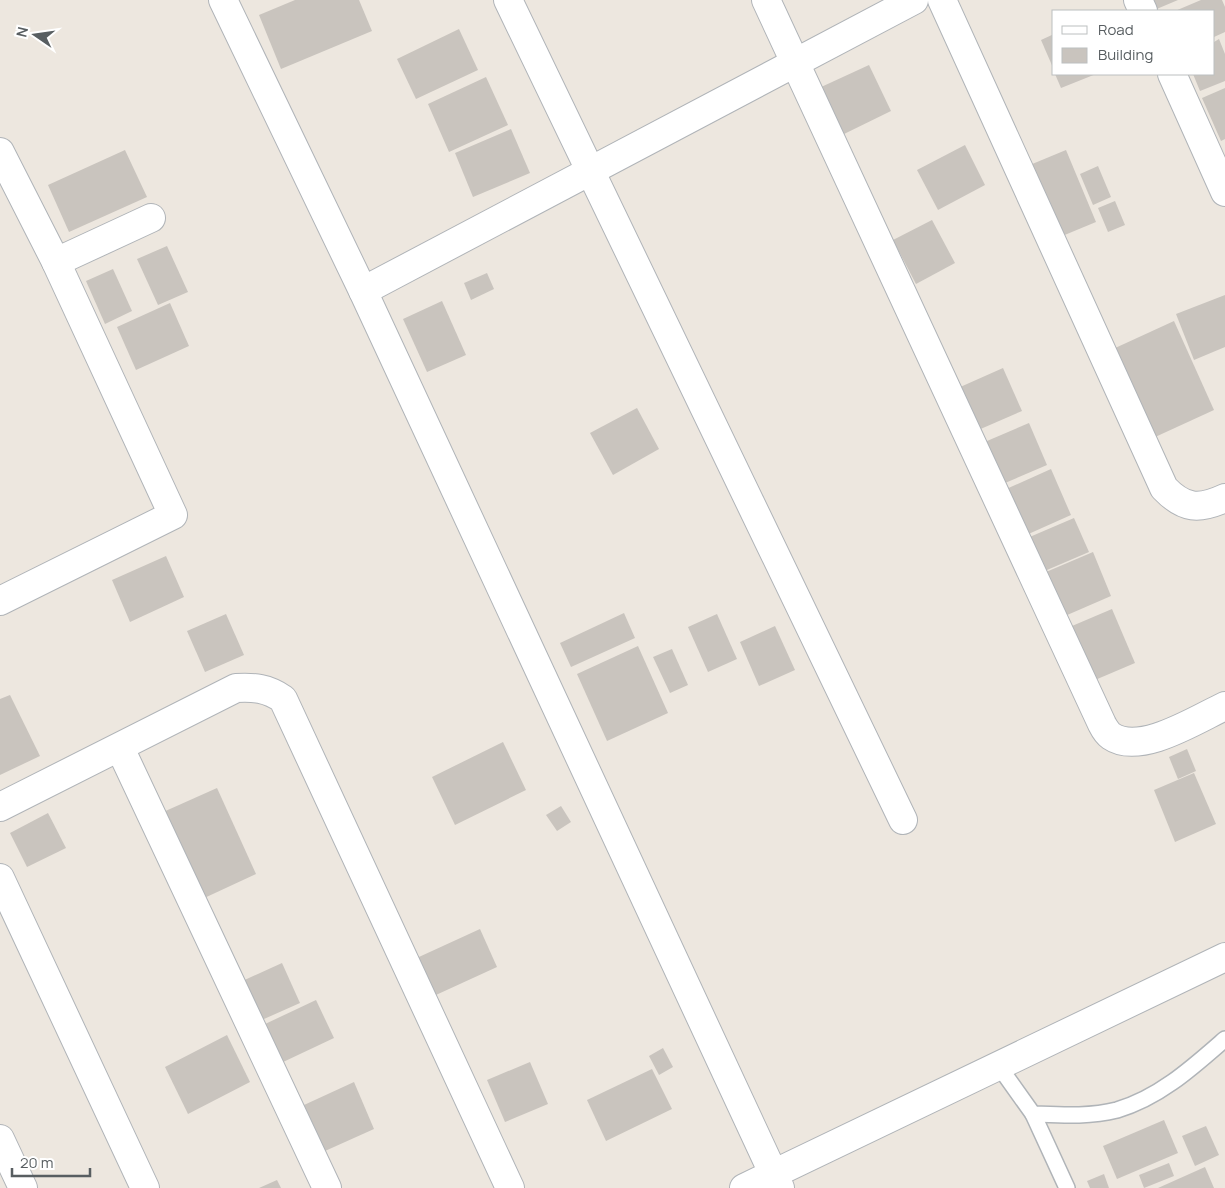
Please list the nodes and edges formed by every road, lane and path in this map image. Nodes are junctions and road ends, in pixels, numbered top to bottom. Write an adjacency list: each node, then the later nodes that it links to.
1 (223, 0): 13 (street)
2 (508, 0): 9 (street)
3 (766, 0): 6 (street)
4 (914, 0): 6 (street)
5 (942, 0): 14 (street)
6 (795, 64): 9 (street); 16 (street)
7 (1172, 75): 10 (street)
8 (0, 152): 12 (street)
9 (590, 170): 13 (street); 19 (street)
10 (1225, 192)
11 (151, 218): 12 (street)
12 (56, 262): 15 (street)
13 (363, 291): 26 (street)
14 (1225, 498)
15 (0, 601)
16 (1225, 706)
17 (120, 748): 18 (street); 29 (street); 30 (street)
18 (0, 807)
19 (903, 820)
20 (0, 878): 28 (street)
21 (1224, 960): 23 (street)
22 (1225, 1039): 24 (lane)
23 (998, 1065): 24 (lane); 26 (street)
24 (1033, 1114): 32 (lane)
25 (0, 1139): 27 (street)
26 (777, 1181): 31 (street)
27 (23, 1188)
28 (145, 1188)
29 (327, 1188)
30 (510, 1188)
31 (744, 1188)
32 (1066, 1188)

